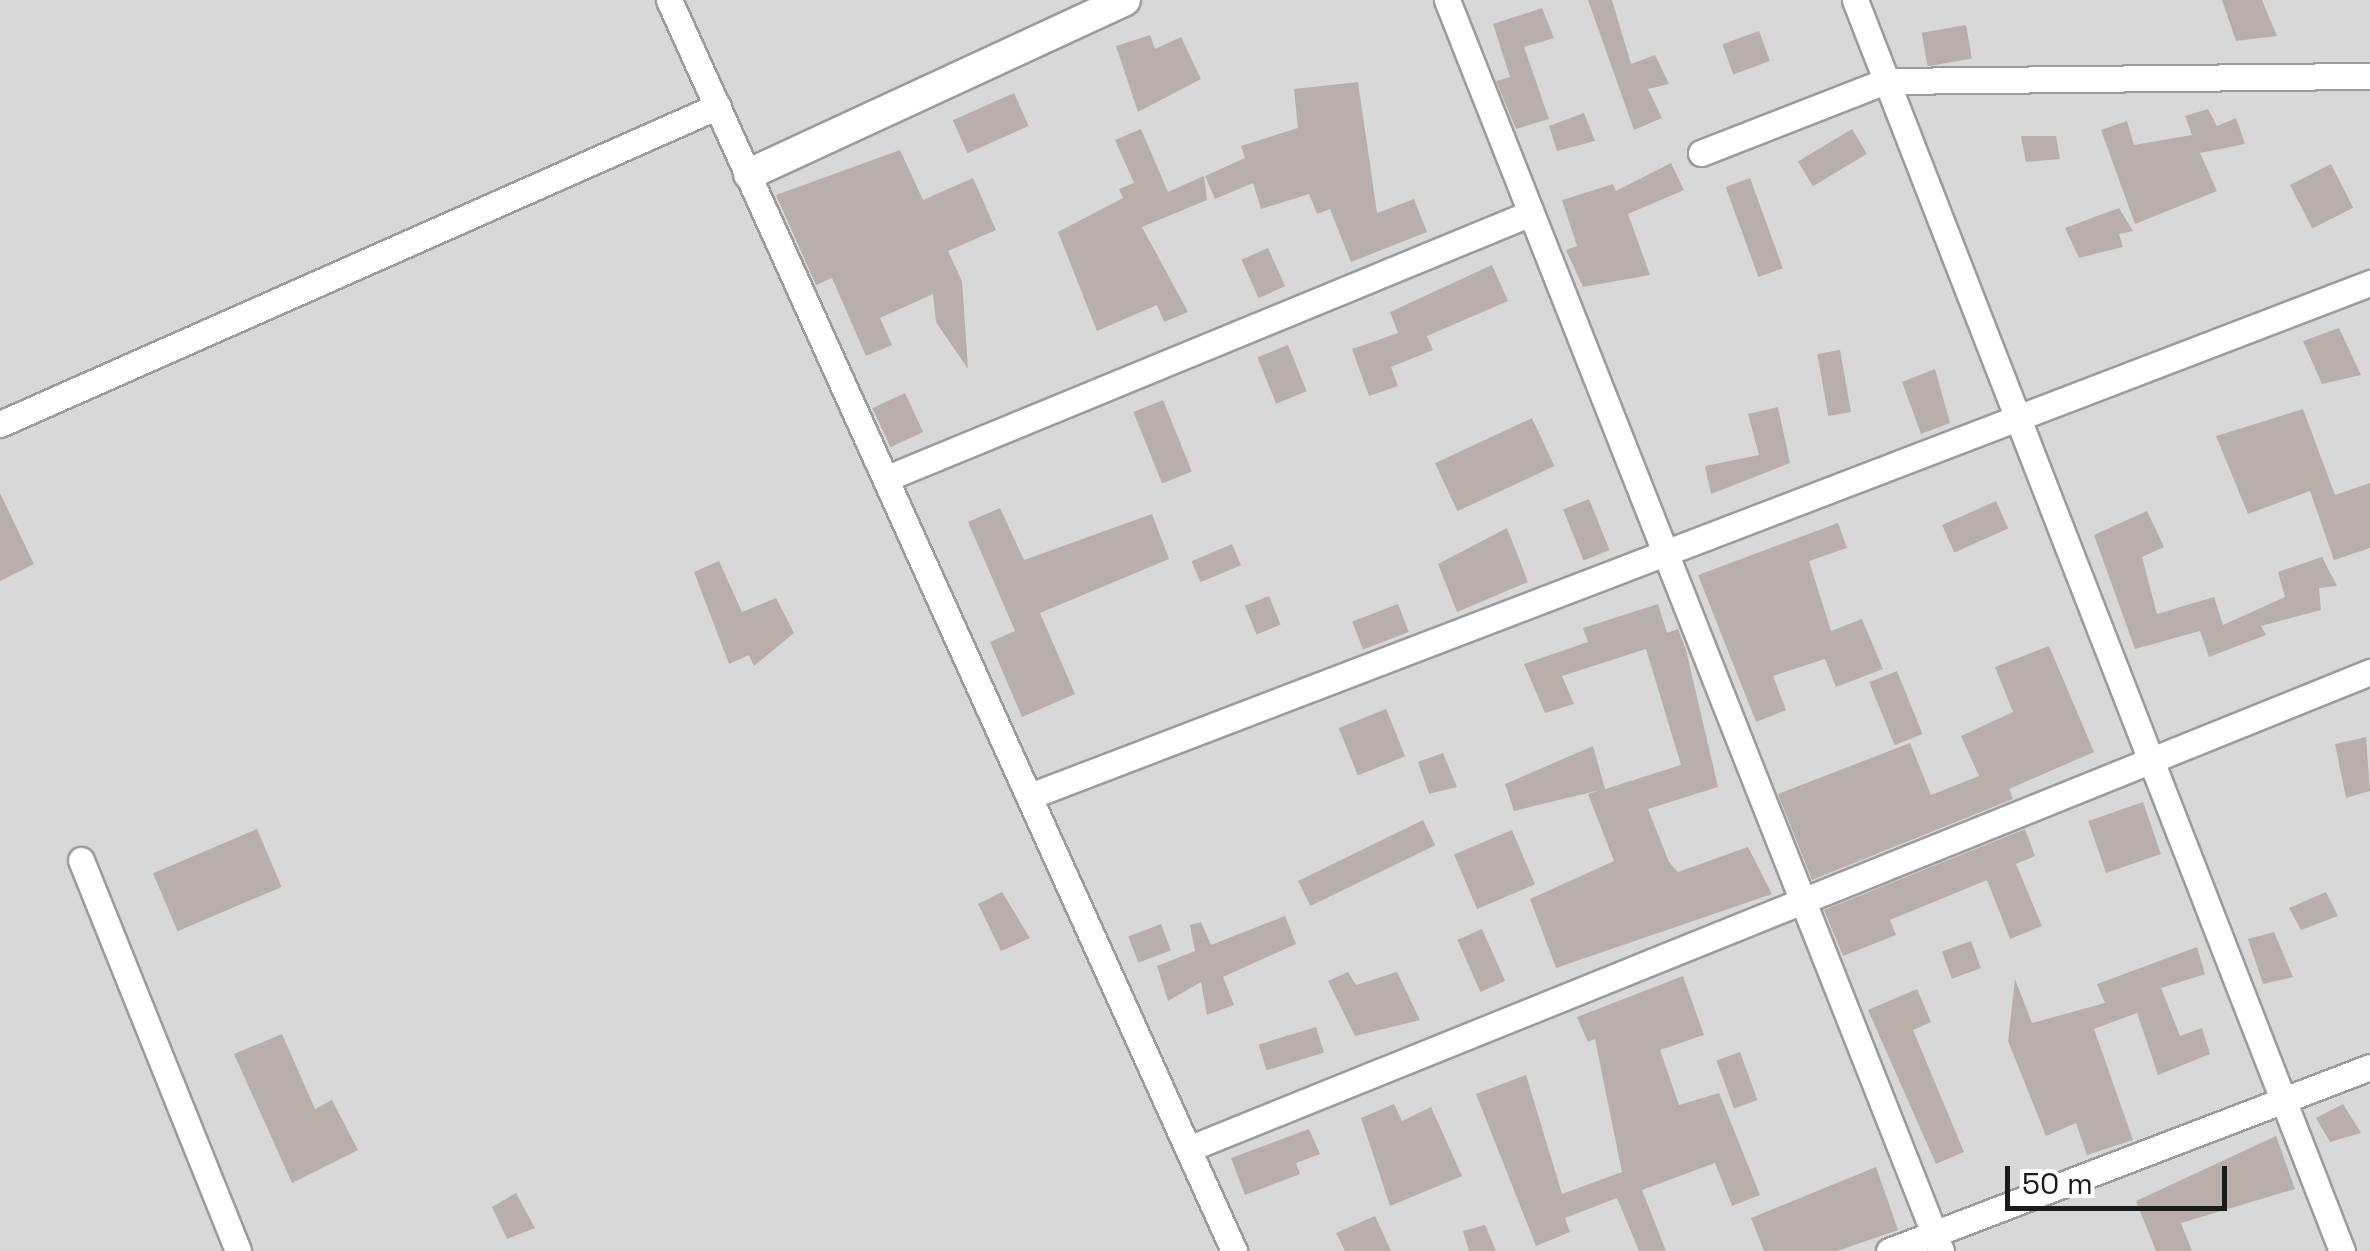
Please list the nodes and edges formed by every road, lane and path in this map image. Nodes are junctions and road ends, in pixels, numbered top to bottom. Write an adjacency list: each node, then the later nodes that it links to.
1 (670, 0): 7 (street)
2 (1125, 0): 9 (street)
3 (1448, 0): 10 (street)
4 (1854, 0): 6 (street)
5 (2370, 76): 6 (street)
6 (1886, 81): 8 (street); 12 (street)
7 (718, 106): 9 (street); 13 (street)
8 (1701, 153)
9 (749, 174): 14 (street)
10 (1531, 213): 14 (street); 15 (street)
11 (2370, 283): 12 (street)
12 (2019, 422): 15 (street); 17 (street)
13 (0, 424)
14 (886, 478): 18 (street)
15 (1666, 556): 18 (street); 20 (street)
16 (2370, 672): 17 (street)
17 (2151, 760): 20 (street); 22 (street)
18 (1030, 796): 23 (street)
19 (81, 860): 25 (street)
20 (1802, 901): 23 (street); 24 (street)
21 (2370, 1066): 22 (street)
22 (2283, 1100): 24 (street); 28 (street)
23 (1188, 1149): 26 (street)
24 (1937, 1242): 27 (street)
25 (238, 1251)
26 (1234, 1251)
27 (1889, 1251)
28 (2342, 1251)

